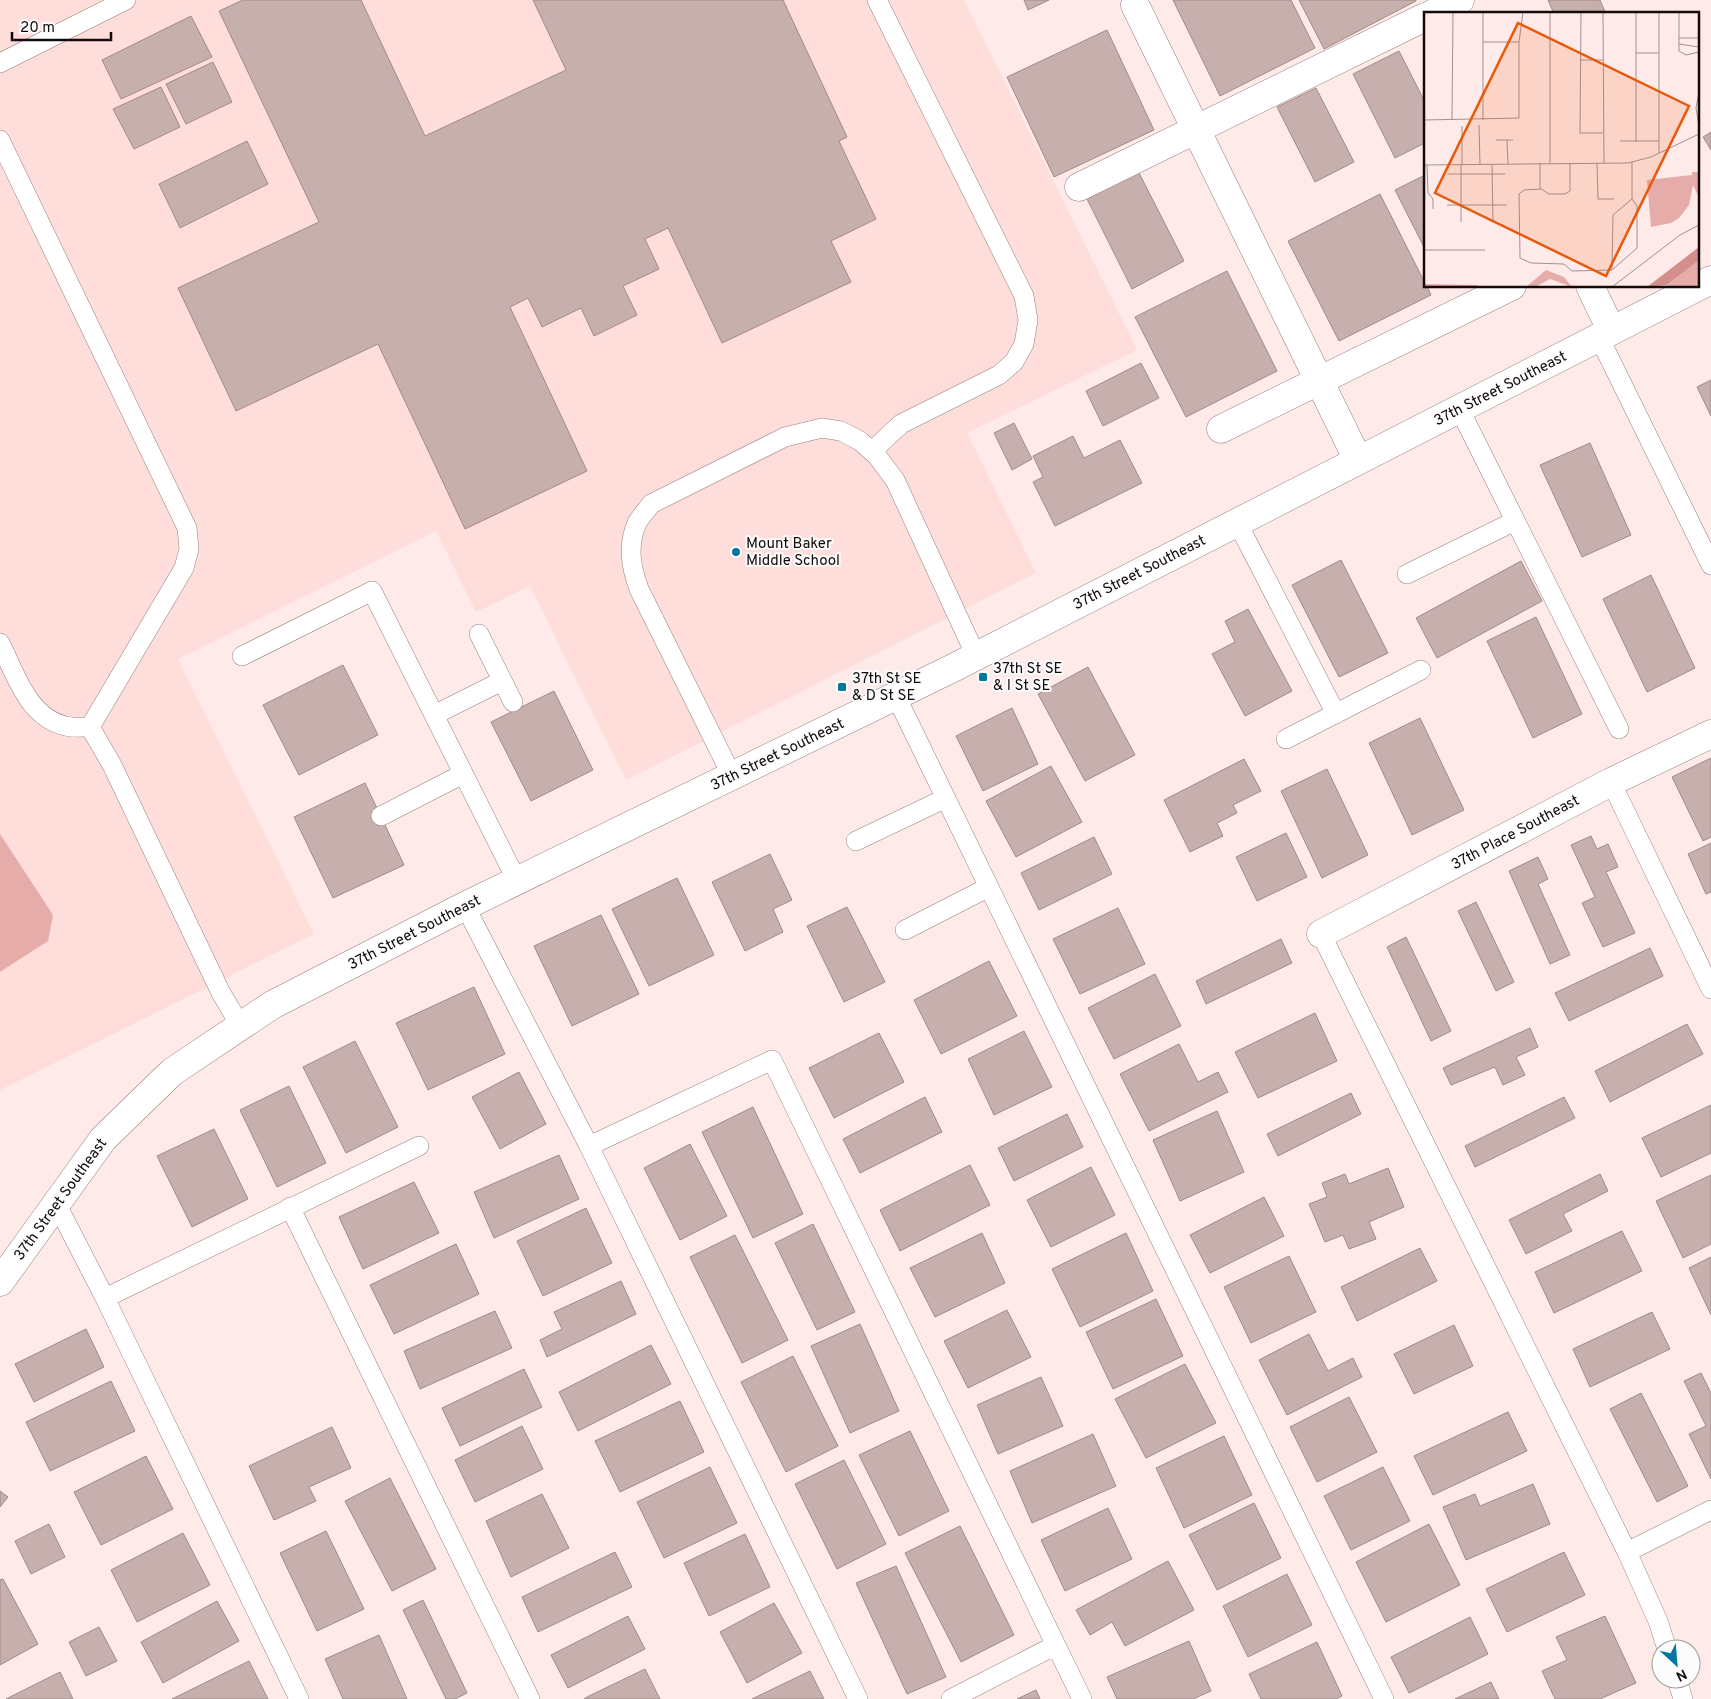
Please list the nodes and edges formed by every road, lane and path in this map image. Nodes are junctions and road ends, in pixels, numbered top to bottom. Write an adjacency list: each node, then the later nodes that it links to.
1 (126, 0): 5 (lane)
2 (877, 0): 18 (lane)
3 (1135, 5): 6 (street)
4 (1424, 17): 6 (street)
5 (0, 63)
6 (1196, 130): 8 (street); 15 (street)
7 (0, 140): 34 (lane)
8 (1079, 187)
9 (1711, 280): 10 (street, 37th Street Southeast)
10 (1698, 286)
11 (1508, 288): 15 (street)
12 (1591, 288): 14 (street)
13 (1695, 288): 14 (street, 37th Street Southeast)
14 (1605, 333): 16 (street, 37th Street Southeast); 22 (lane)
15 (1320, 381): 17 (street); 19 (street)
16 (1459, 408): 19 (street, 37th Street Southeast); 20 (lane)
17 (1221, 429)
18 (872, 451): 27 (lane); 39 (lane)
19 (1358, 460): 21 (street, 37th Street Southeast)
20 (1515, 520): 23 (lane); 35 (lane)
21 (1237, 522): 27 (street, 37th Street Southeast); 32 (lane)
22 (1711, 564)
23 (1407, 574)
24 (478, 634): 29 (lane)
25 (0, 643): 34 (lane)
26 (242, 656): 33 (lane)
27 (976, 656): 30 (street, 37th Street Southeast)
28 (1421, 670): 32 (lane)
29 (502, 682): 31 (lane); 33 (lane)
30 (896, 696): 39 (street, 37th Street Southeast); 41 (lane)
31 (513, 702)
32 (1336, 714): 37 (lane)
33 (434, 715): 38 (lane)
34 (90, 728): 50 (lane)
35 (1619, 729)
36 (1711, 734): 40 (street, 37th Place Southeast)
37 (1286, 740)
38 (464, 774): 42 (lane); 44 (lane)
39 (732, 776): 44 (street, 37th Street Southeast)
40 (1611, 782): 48 (street, 37th Place Southeast); 49 (lane)
41 (946, 798): 43 (lane); 45 (lane)
42 (381, 816)
43 (856, 841)
44 (517, 881): 46 (street, 37th Street Southeast)
45 (989, 887): 47 (lane); 66 (lane)
46 (465, 906): 50 (street, 37th Street Southeast); 52 (lane)
47 (904, 930)
48 (1321, 934): 58 (lane)
49 (1711, 989)
50 (240, 1025): 53 (street, 37th Street Southeast)
51 (419, 1146): 54 (lane)
52 (589, 1146): 60 (lane); 63 (lane)
53 (57, 1205): 55 (street, 37th Street Southeast); 56 (lane)
54 (290, 1207): 56 (lane); 62 (lane)
55 (0, 1282)
56 (105, 1298): 61 (lane)
57 (1711, 1510): 58 (lane)
58 (1628, 1552): 59 (lane)
59 (1664, 1639)
60 (1056, 1645): 64 (lane); 65 (lane)
61 (299, 1699)
62 (530, 1699)
63 (858, 1699)
64 (952, 1699)
65 (1082, 1699)
66 (1384, 1699)

